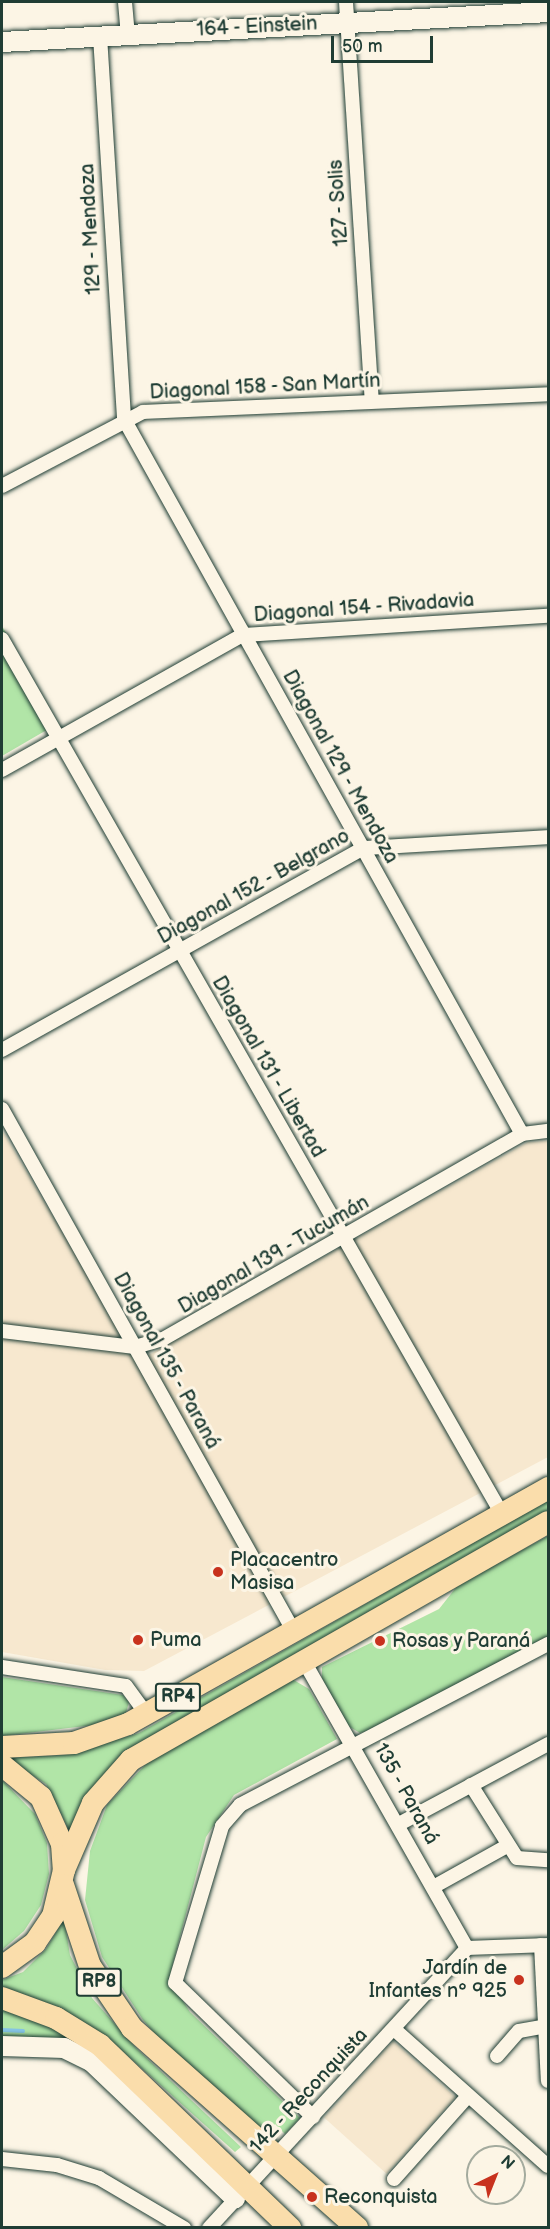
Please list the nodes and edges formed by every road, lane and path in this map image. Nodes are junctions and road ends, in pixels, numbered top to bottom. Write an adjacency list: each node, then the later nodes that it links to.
1 (125, 2): 5 (street)
2 (346, 2): 4 (street, 127 - Solis)
3 (549, 12): 4 (street, 164 - Einstein)
4 (347, 22): 5 (street, 164 - Einstein); 9 (street, 127 - Solis)
5 (128, 35): 6 (street, 164 - Einstein)
6 (100, 36): 7 (street, 164 - Einstein); 10 (street, 129 - Mendoza)
7 (2, 42)
8 (549, 394): 9 (street, Diagonal 158 - San Martín)
9 (372, 401): 10 (street, Diagonal 158 - San Martín)
10 (124, 419): 11 (street, Diagonal 158 - San Martín); 13 (street, Diagonal 129 - Mendoza)
11 (2, 486)
12 (549, 616): 13 (street, Diagonal 154 - Rivadavia)
13 (243, 635): 15 (street, Diagonal 154 - Rivadavia); 18 (street, Diagonal 129 - Mendoza)
14 (2, 639): 15 (street, Diagonal 131 - Libertad)
15 (59, 737): 16 (street, Diagonal 154 - Rivadavia); 19 (street, Diagonal 131 - Libertad)
16 (2, 770)
17 (549, 837): 18 (street, Diagonal 152 - Belgrano)
18 (364, 848): 19 (street, Diagonal 152 - Belgrano); 23 (street, Diagonal 129 - Mendoza)
19 (180, 950): 20 (street, Diagonal 152 - Belgrano); 24 (street, Diagonal 131 - Libertad)
20 (2, 1050)
21 (2, 1109): 26 (street, Diagonal 135 - Paraná)
22 (549, 1131): 23 (street, Diagonal 139 - Tucumán)
23 (522, 1134): 24 (street, Diagonal 139 - Tucumán)
24 (343, 1238): 26 (street, Diagonal 139 - Tucumán); 28 (street, Diagonal 131 - Libertad)
25 (2, 1331): 26 (street, Diagonal 139 - Tucumán)
26 (135, 1347): 30 (street, Diagonal 135 - Paraná)
27 (549, 1488): 28 (main road, RP4)
28 (502, 1514): 30 (main road, RP4)
29 (549, 1522): 32 (main road, RP4)
30 (294, 1632): 34 (main road, RP4)
31 (549, 1644): 35 (street)
32 (305, 1663): 35 (street, 135 - Paraná); 43 (main road, RP4)
33 (2, 1667): 34 (street)
34 (147, 1715): 37 (main road, RP4)
35 (355, 1744): 40 (street, 135 - Paraná); 55 (street)
36 (549, 1744): 39 (street)
37 (2, 1747)
38 (2, 1765): 43 (main road, RP4)
39 (471, 1785): 40 (street); 41 (street)
40 (399, 1824): 44 (street, 135 - Paraná)
41 (505, 1846): 42 (street); 44 (street)
42 (549, 1860)
43 (63, 1878): 47 (main road, RP4); 56 (main road, RP8)
44 (435, 1886): 46 (street, 135 - Paraná)
45 (545, 1945): 46 (street); 49 (street)
46 (467, 1948): 50 (street, 142 - Reconquista)
47 (2, 1967)
48 (2, 1998): 60 (main road, RP8)
49 (547, 2026): 52 (street); 53 (street)
50 (394, 2029): 54 (street); 55 (street, 142 - Reconquista)
51 (2, 2046): 60 (street)
52 (497, 2056)
53 (549, 2081)
54 (467, 2097): 58 (street); 59 (street)
55 (313, 2117): 56 (street, 142 - Reconquista)
56 (278, 2154): 60 (street, 142 - Reconquista); 64 (main road, RP8)
57 (2, 2159): 61 (street)
58 (549, 2166)
59 (394, 2179)
60 (240, 2193): 62 (street, 142 - Reconquista); 63 (main road, RP8)
61 (180, 2226)
62 (210, 2228)
63 (290, 2228)
64 (357, 2228)

